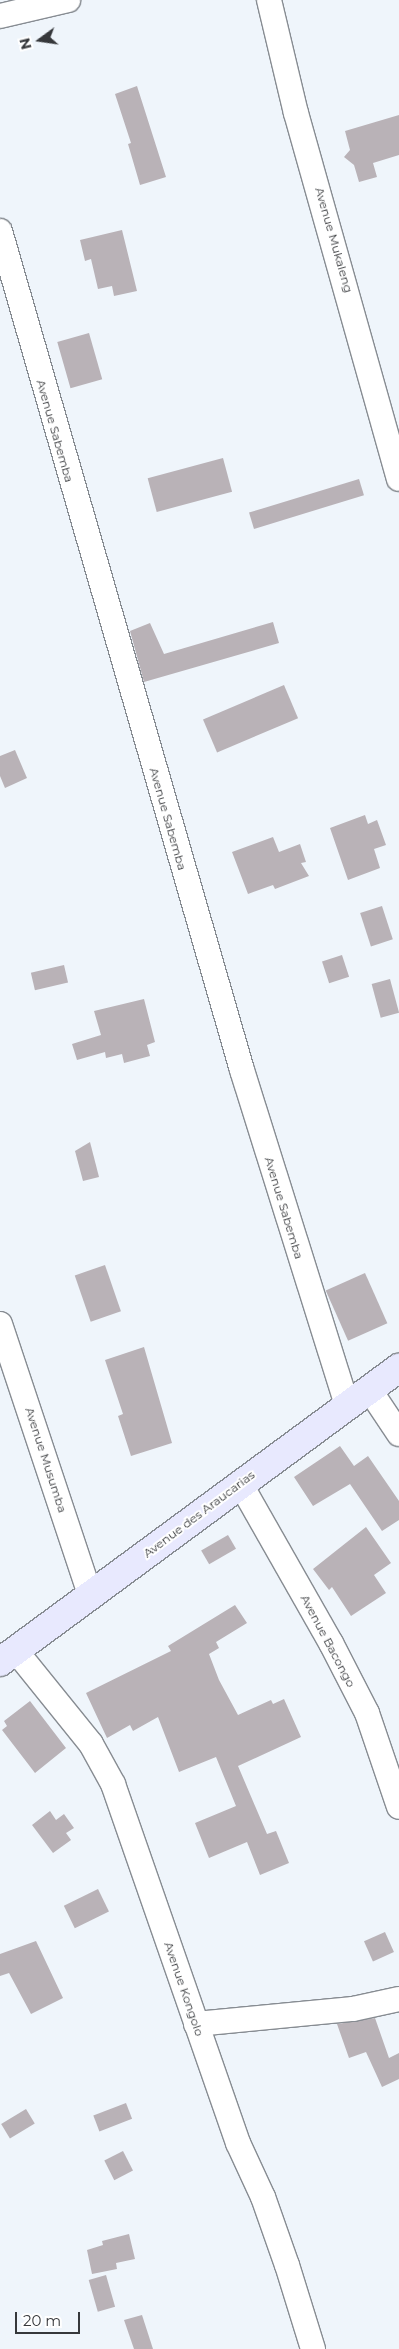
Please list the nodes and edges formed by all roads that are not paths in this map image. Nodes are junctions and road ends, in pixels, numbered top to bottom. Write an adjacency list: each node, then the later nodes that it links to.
1 (68, 0): 3 (street)
2 (268, 0): 5 (street, Avenue Mukaleng)
3 (0, 16)
4 (0, 231): 9 (street, Avenue Sabemba)
5 (399, 479)
6 (0, 1324): 12 (street, Avenue Musumba)
7 (399, 1368): 8 (street, Avenue des Araucarias)
8 (369, 1389): 9 (street, Avenue des Araucarias); 10 (street)
9 (347, 1405): 11 (street, Avenue des Araucarias)
10 (399, 1434)
11 (240, 1483): 12 (street, Avenue des Araucarias); 14 (street, Avenue Bacongo)
12 (91, 1597): 13 (street, Avenue des Araucarias)
13 (8, 1656): 16 (street, Avenue Kongolo)
14 (399, 1807)
15 (399, 1999): 16 (street)
16 (196, 2024): 17 (street, Avenue Kongolo)
17 (313, 2349)

